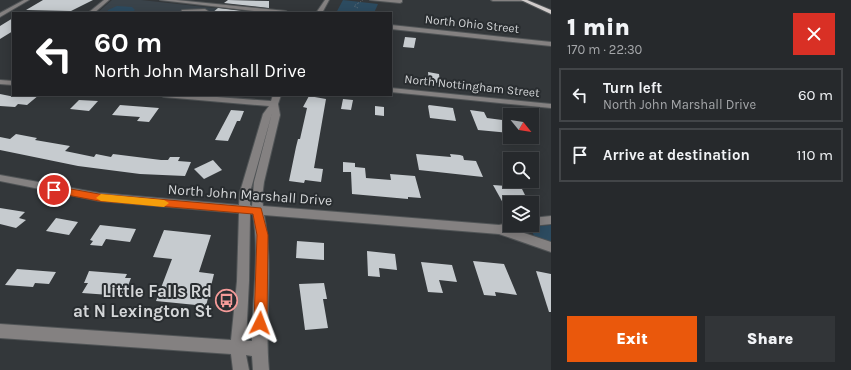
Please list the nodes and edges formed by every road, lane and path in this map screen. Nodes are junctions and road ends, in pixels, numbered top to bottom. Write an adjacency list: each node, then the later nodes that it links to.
1 (26, 0): 21 (street)
2 (107, 0): 15 (street)
3 (162, 0): 12 (street)
4 (218, 0): 12 (street)
5 (328, 0): 19 (street)
6 (363, 0): 13 (path)
7 (372, 0): 8 (street)
8 (400, 0)
9 (493, 0): 10 (street)
10 (523, 0): 11 (street); 20 (main road)
11 (528, 0): 14 (main road)
12 (210, 5): 17 (street); 18 (street)
13 (358, 8)
14 (551, 8)
15 (92, 12)
16 (182, 12): 17 (street)
17 (204, 12)
18 (276, 12)
19 (321, 12)
20 (551, 12)
21 (0, 15)
22 (392, 27): 23 (street, North Ohio Street)
23 (551, 44)
24 (392, 90): 27 (street, North Nottingham Street)
25 (192, 96): 26 (street)
26 (276, 99): 29 (street); 30 (street)
27 (551, 106)
28 (0, 178): 29 (street, North John Marshall Drive)
29 (244, 209): 30 (street, North John Marshall Drive); 37 (street)
30 (258, 210): 34 (street, North John Marshall Drive); 38 (street)
31 (551, 220): 32 (street)
32 (539, 221)
33 (503, 229): 34 (street, North John Marshall Drive)
34 (499, 230): 35 (street, North John Marshall Drive)
35 (551, 247)
36 (0, 331): 37 (street)
37 (238, 348): 38 (street); 39 (street); 40 (street)
38 (259, 349): 41 (street)
39 (234, 370)
40 (241, 370)
41 (261, 370)

